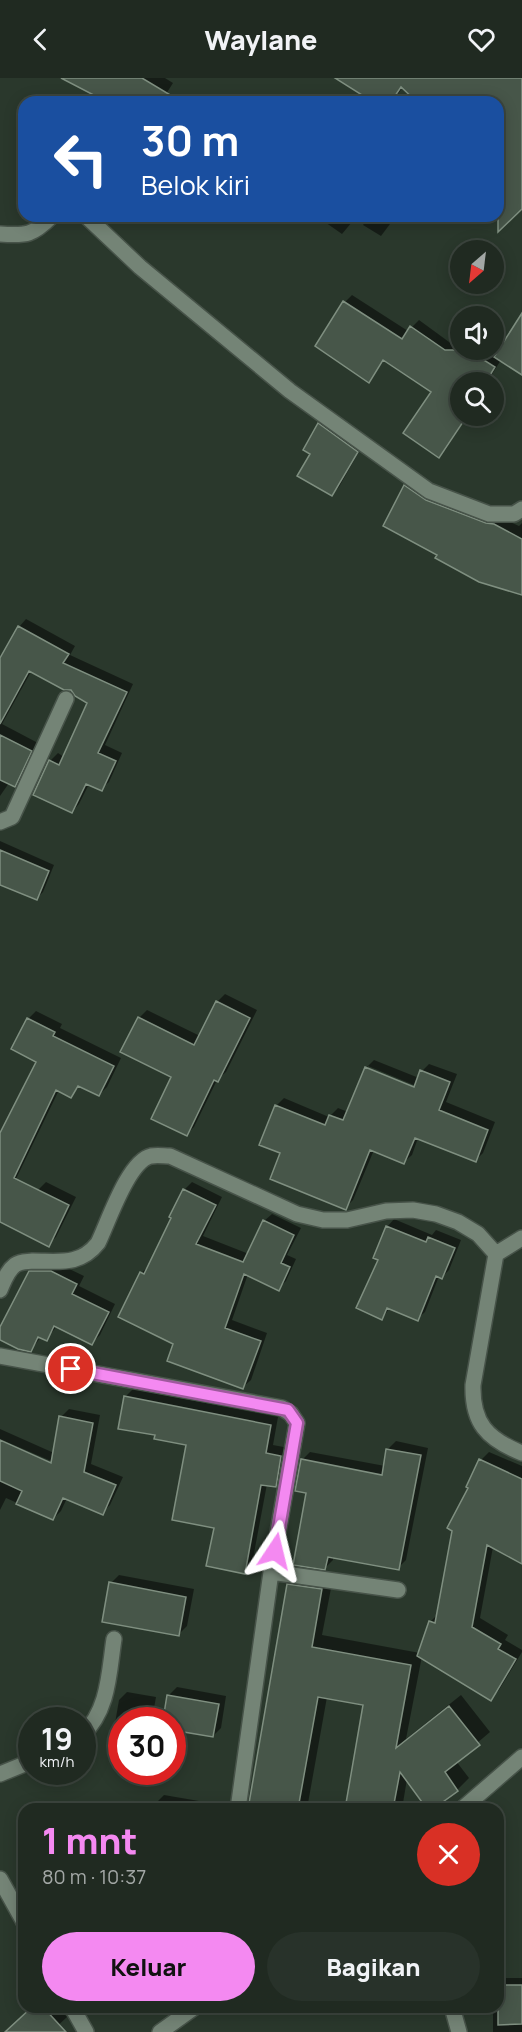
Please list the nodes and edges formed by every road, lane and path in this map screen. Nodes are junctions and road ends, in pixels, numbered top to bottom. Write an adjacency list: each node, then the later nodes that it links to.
1 (46, 222): 3 (street)
2 (92, 222): 4 (street)
3 (0, 234)
4 (522, 509)
5 (66, 699): 6 (street)
6 (0, 822)
7 (522, 1238): 8 (street)
8 (496, 1254): 9 (street); 11 (street)
9 (0, 1290)
10 (0, 1356): 12 (street)
11 (522, 1453)
12 (271, 1572): 13 (street); 19 (street)
13 (399, 1590)
14 (114, 1639): 15 (street)
15 (96, 1717)
16 (522, 1757): 20 (street)
17 (18, 1767): 18 (street)
18 (0, 1774)
19 (239, 1803)
20 (469, 1803)
21 (0, 1879): 22 (street)
22 (18, 1911)
23 (75, 2013): 26 (street)
24 (187, 2013): 27 (street)
25 (454, 2013): 28 (street)
26 (86, 2032)
27 (160, 2032)
28 (459, 2032)

